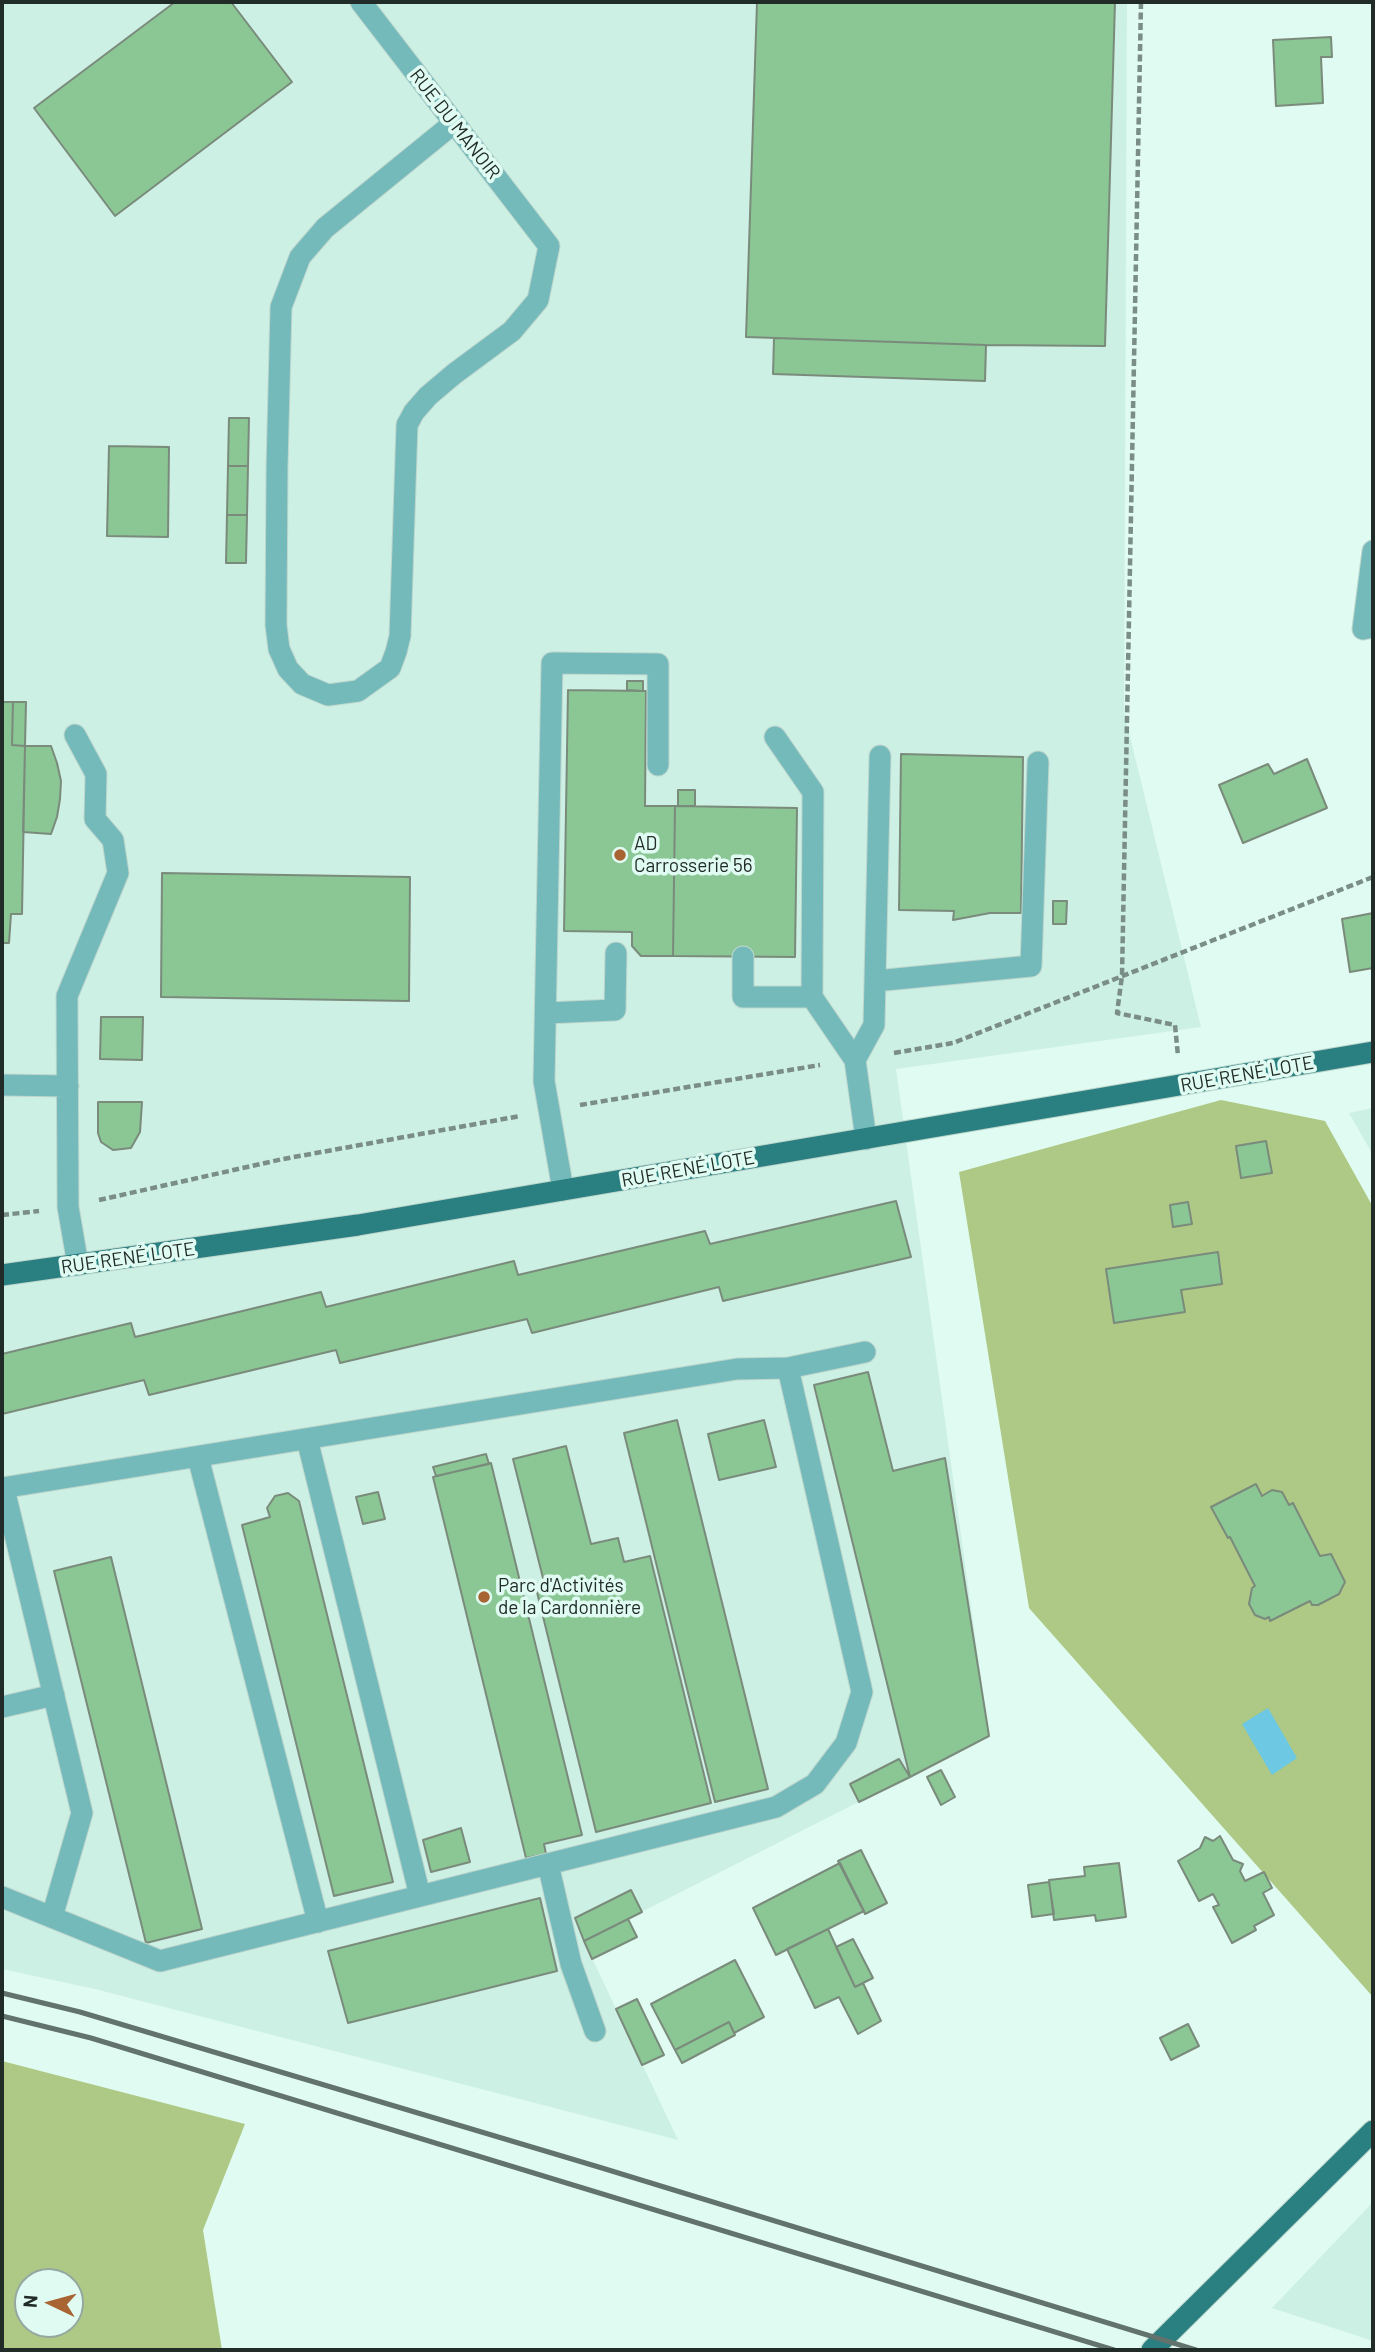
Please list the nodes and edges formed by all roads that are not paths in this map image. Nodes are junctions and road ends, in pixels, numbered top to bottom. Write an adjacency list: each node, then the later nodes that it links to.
1 (360, 2): 2 (street, RUE DU MANOIR)
2 (454, 123): 2 (street, RUE DU MANOIR)
3 (1373, 551): 4 (street)
4 (1368, 628)
5 (75, 734): 18 (street)
6 (775, 737): 13 (street)
7 (880, 756): 12 (street)
8 (1038, 762): 12 (street)
9 (658, 765): 14 (street)
10 (616, 953): 14 (street)
11 (743, 957): 13 (street)
12 (875, 981): 16 (street)
13 (812, 997): 16 (street)
14 (546, 1013): 20 (street)
15 (1373, 1052): 19 (main road, RUE RENÉ LOTE)
16 (855, 1060): 19 (street)
17 (2, 1086): 18 (street)
18 (68, 1086): 21 (street)
19 (866, 1139): 20 (main road, RUE RENÉ LOTE)
20 (563, 1190): 21 (main road, RUE RENÉ LOTE)
21 (78, 1265): 22 (main road, RUE RENÉ LOTE)
22 (2, 1275)
23 (865, 1352): 24 (street)
24 (788, 1368): 25 (street); 30 (street)
25 (307, 1439): 26 (street); 31 (street)
26 (198, 1457): 27 (street); 34 (street)
27 (3, 1489): 28 (street)
28 (54, 1695): 29 (street); 33 (street)
29 (2, 1707)
30 (548, 1864): 31 (street); 35 (street)
31 (420, 1896): 34 (street)
32 (2, 1897): 33 (street)
33 (52, 1917): 34 (street)
34 (318, 1922)
35 (595, 2031)
36 (1373, 2131): 37 (main road)
37 (1152, 2350)

